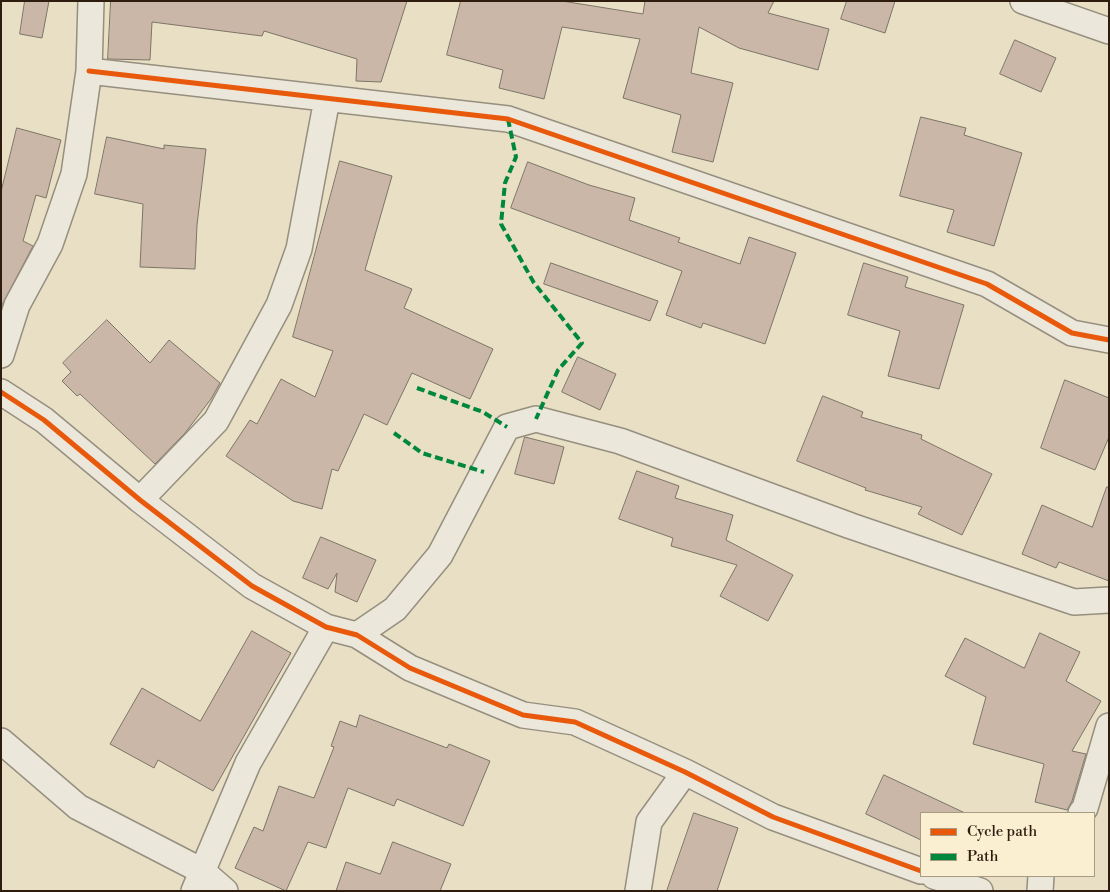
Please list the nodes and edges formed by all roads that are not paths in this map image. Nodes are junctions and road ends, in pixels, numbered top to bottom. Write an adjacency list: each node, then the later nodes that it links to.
1 (91, 1): 4 (street)
2 (1023, 1): 3 (street)
3 (1109, 30)
4 (89, 71): 5 (street); 7 (street)
5 (328, 99): 6 (street); 9 (street)
6 (1109, 340)
7 (2, 350)
8 (1, 392): 9 (street)
9 (140, 500): 11 (street)
10 (1109, 600): 12 (street)
11 (326, 627): 12 (street); 20 (street)
12 (357, 635): 15 (street)
13 (1109, 726): 16 (street)
14 (1, 741): 20 (street)
15 (685, 772): 17 (street); 22 (street)
16 (1082, 812)
17 (920, 871)
18 (937, 877): 23 (street)
19 (1041, 877): 24 (street)
20 (198, 881): 21 (street)
21 (225, 891)
22 (638, 891)
23 (980, 891)
24 (1040, 891)

